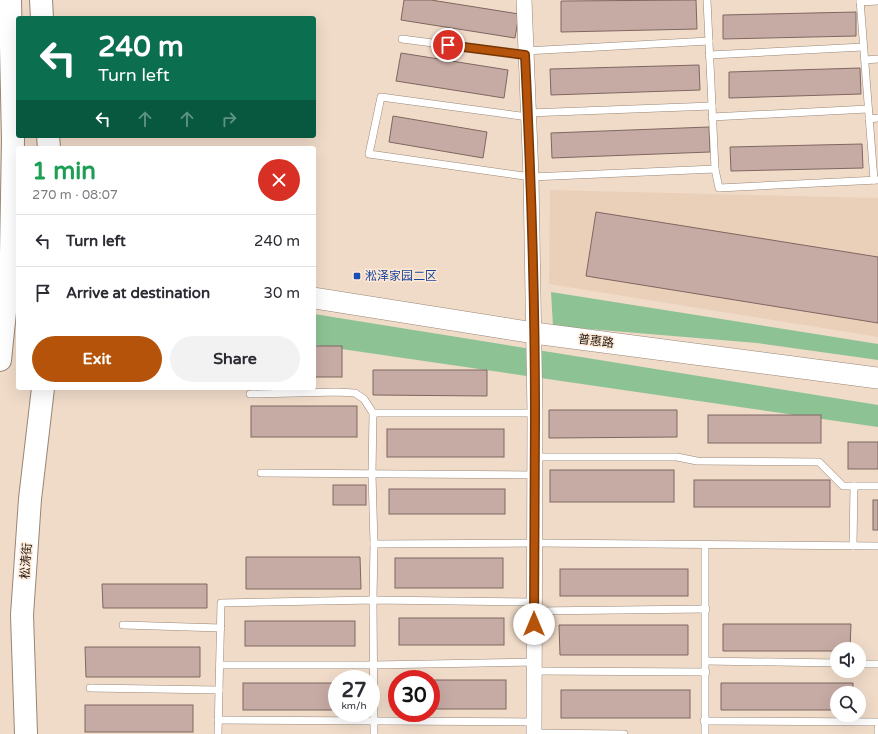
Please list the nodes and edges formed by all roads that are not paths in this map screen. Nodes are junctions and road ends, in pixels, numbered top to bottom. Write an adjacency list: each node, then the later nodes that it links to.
1 (10, 0): 24 (main road)
2 (40, 0): 7 (main road)
3 (524, 0): 11 (street)
4 (707, 0): 9 (lane)
5 (860, 1): 6 (lane); 10 (lane)
6 (878, 1)
7 (42, 16)
8 (402, 39): 11 (lane)
9 (708, 41): 11 (lane); 12 (lane)
10 (863, 47): 12 (lane); 14 (lane)
11 (525, 53): 17 (street)
12 (709, 55): 15 (lane)
13 (878, 59): 14 (lane)
14 (865, 60): 16 (lane)
15 (712, 106): 17 (lane); 18 (lane)
16 (868, 109): 18 (lane); 20 (lane)
17 (528, 115): 22 (street); 22 (lane)
18 (712, 117): 21 (lane)
19 (878, 118): 20 (lane)
20 (868, 119): 23 (lane)
21 (715, 169): 22 (lane); 23 (lane)
22 (531, 177): 26 (street)
23 (876, 180)
24 (10, 254): 27 (main road)
25 (316, 298): 26 (main road, 普惠路)
26 (534, 333): 28 (main road, 普惠路); 32 (street)
27 (0, 360)
28 (878, 378)
29 (43, 390): 68 (main road, 松涛街)
30 (250, 394): 31 (lane)
31 (373, 413): 32 (lane); 35 (lane)
32 (535, 413): 33 (street)
33 (535, 457): 36 (street); 37 (lane)
34 (261, 473): 35 (lane)
35 (372, 474): 36 (lane); 39 (lane)
36 (535, 475): 40 (street)
37 (854, 486): 38 (lane); 42 (lane)
38 (878, 486)
39 (374, 544): 40 (lane); 44 (lane)
40 (535, 544): 41 (lane); 45 (street)
41 (705, 544): 42 (lane); 46 (lane)
42 (853, 546): 43 (lane)
43 (878, 546)
44 (373, 600): 45 (lane); 48 (lane); 54 (lane)
45 (534, 607): 46 (lane); 55 (street)
46 (706, 609): 49 (lane)
47 (123, 625): 48 (lane)
48 (221, 628): 53 (lane)
49 (706, 661): 50 (lane); 57 (lane)
50 (830, 663)
51 (866, 664): 52 (lane)
52 (878, 664)
53 (220, 665): 54 (lane); 59 (lane)
54 (374, 666): 55 (lane); 56 (lane)
55 (534, 666): 57 (lane); 67 (street)
56 (374, 670)
57 (706, 672): 63 (lane)
58 (90, 688): 59 (lane)
59 (219, 690): 60 (lane)
60 (218, 720): 61 (lane); 69 (lane)
61 (328, 721)
62 (380, 721): 67 (lane)
63 (704, 721): 65 (lane); 72 (lane)
64 (374, 722): 70 (lane)
65 (878, 722)
66 (878, 728): 73 (lane)
67 (534, 730): 71 (lane)
68 (26, 734)
69 (218, 734)
70 (374, 734)
71 (624, 734)
72 (705, 734)
73 (878, 734)

